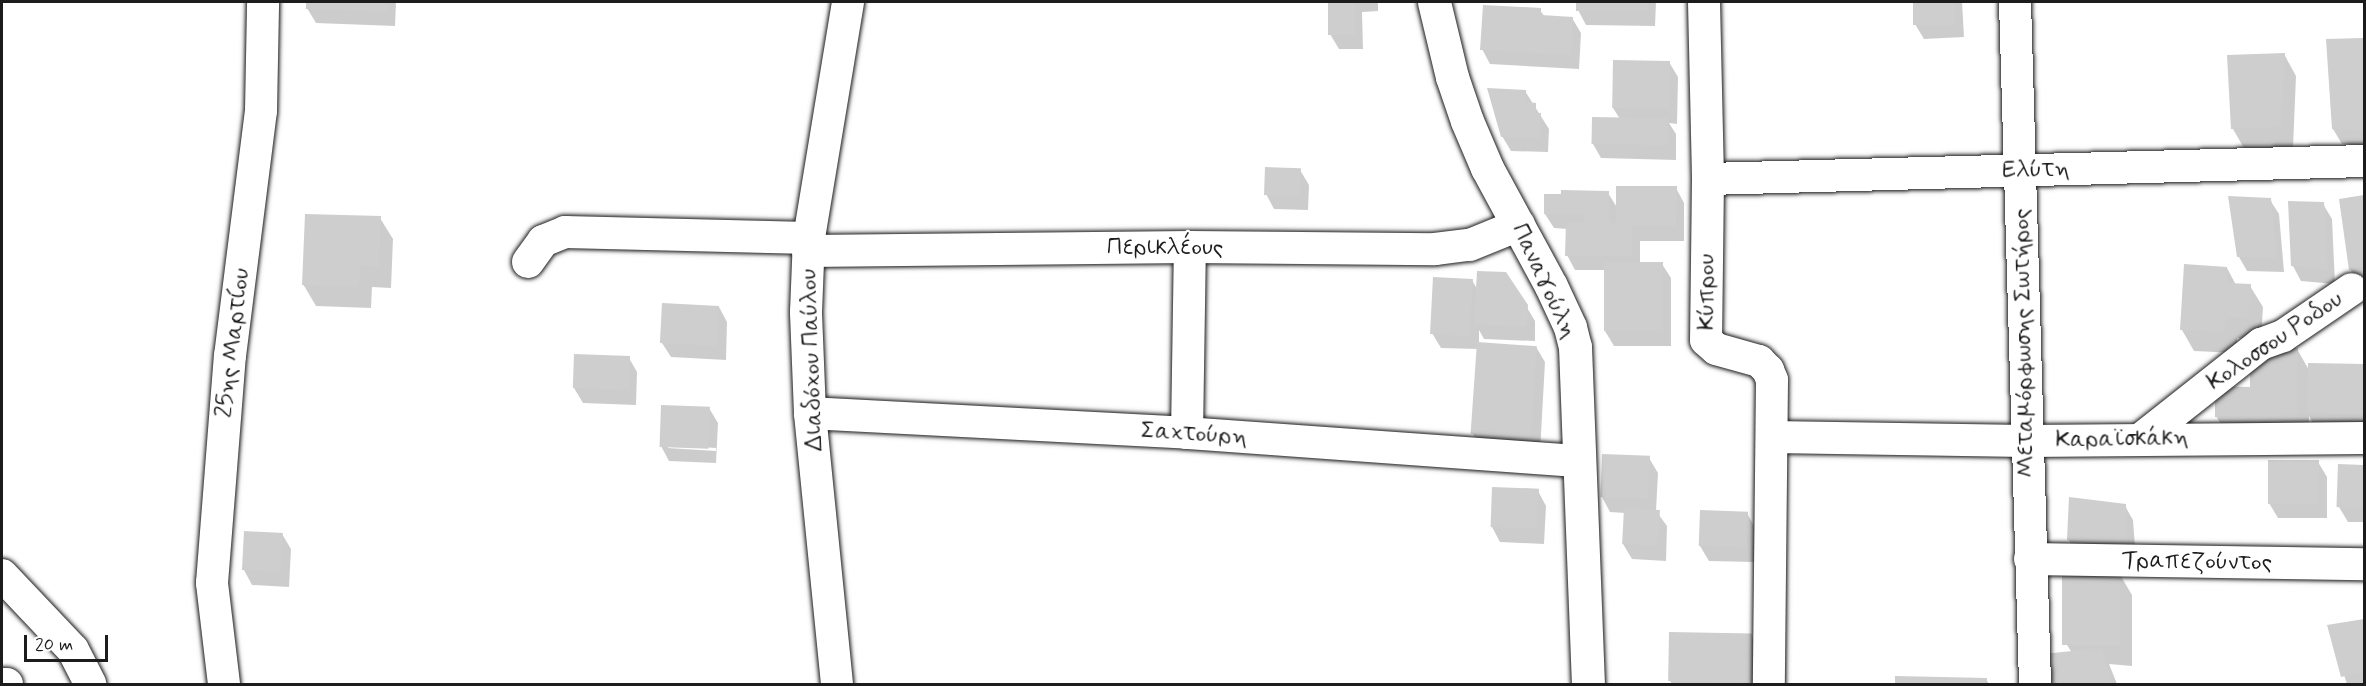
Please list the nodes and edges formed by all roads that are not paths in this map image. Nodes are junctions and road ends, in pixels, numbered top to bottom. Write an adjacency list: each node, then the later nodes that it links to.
1 (263, 2): 27 (street, 25ης Μαρτίου)
2 (848, 2): 10 (street, Διαδόχου Παύλου)
3 (1434, 2): 9 (street, Παναγούλη)
4 (1704, 2): 8 (street, Κύπρου)
5 (2015, 2): 7 (street, Μεταμόρφωσης Σωτήρος)
6 (2364, 161): 7 (street, Ελύτη)
7 (2020, 170): 8 (street, Ελύτη); 19 (street, Μεταμόρφωσης Σωτήρος)
8 (1708, 178): 16 (street, Κύπρου)
9 (1519, 225): 11 (street, Περικλέους); 20 (street, Παναγούλη)
10 (808, 245): 11 (street, Περικλέους); 12 (street, Περικλέους); 14 (street, Διαδόχου Παύλου)
11 (1190, 247): 15 (street)
12 (528, 261)
13 (2352, 289): 17 (street, Κολοσσου Ροδου)
14 (810, 413): 15 (street, Σαχτούρη); 28 (street, Διαδόχου Παύλου)
15 (1187, 434): 20 (street, Σαχτούρη)
16 (1772, 437): 19 (street, Καραϊσκάκη); 30 (street, Κύπρου)
17 (2142, 438): 18 (street, Καραϊσκάκη); 19 (street, Καραϊσκάκη)
18 (2364, 438)
19 (2026, 441): 21 (street, Μεταμόρφωσης Σωτήρος)
20 (1578, 461): 29 (street, Παναγούλη)
21 (2030, 560): 22 (street, Τραπεζούντος); 31 (street, Μεταμόρφωσης Σωτήρος)
22 (2364, 564)
23 (2, 575): 26 (street)
24 (2, 684): 25 (street)
25 (7, 684)
26 (90, 684)
27 (224, 684)
28 (837, 684)
29 (1588, 684)
30 (1769, 684)
31 (2035, 684)

